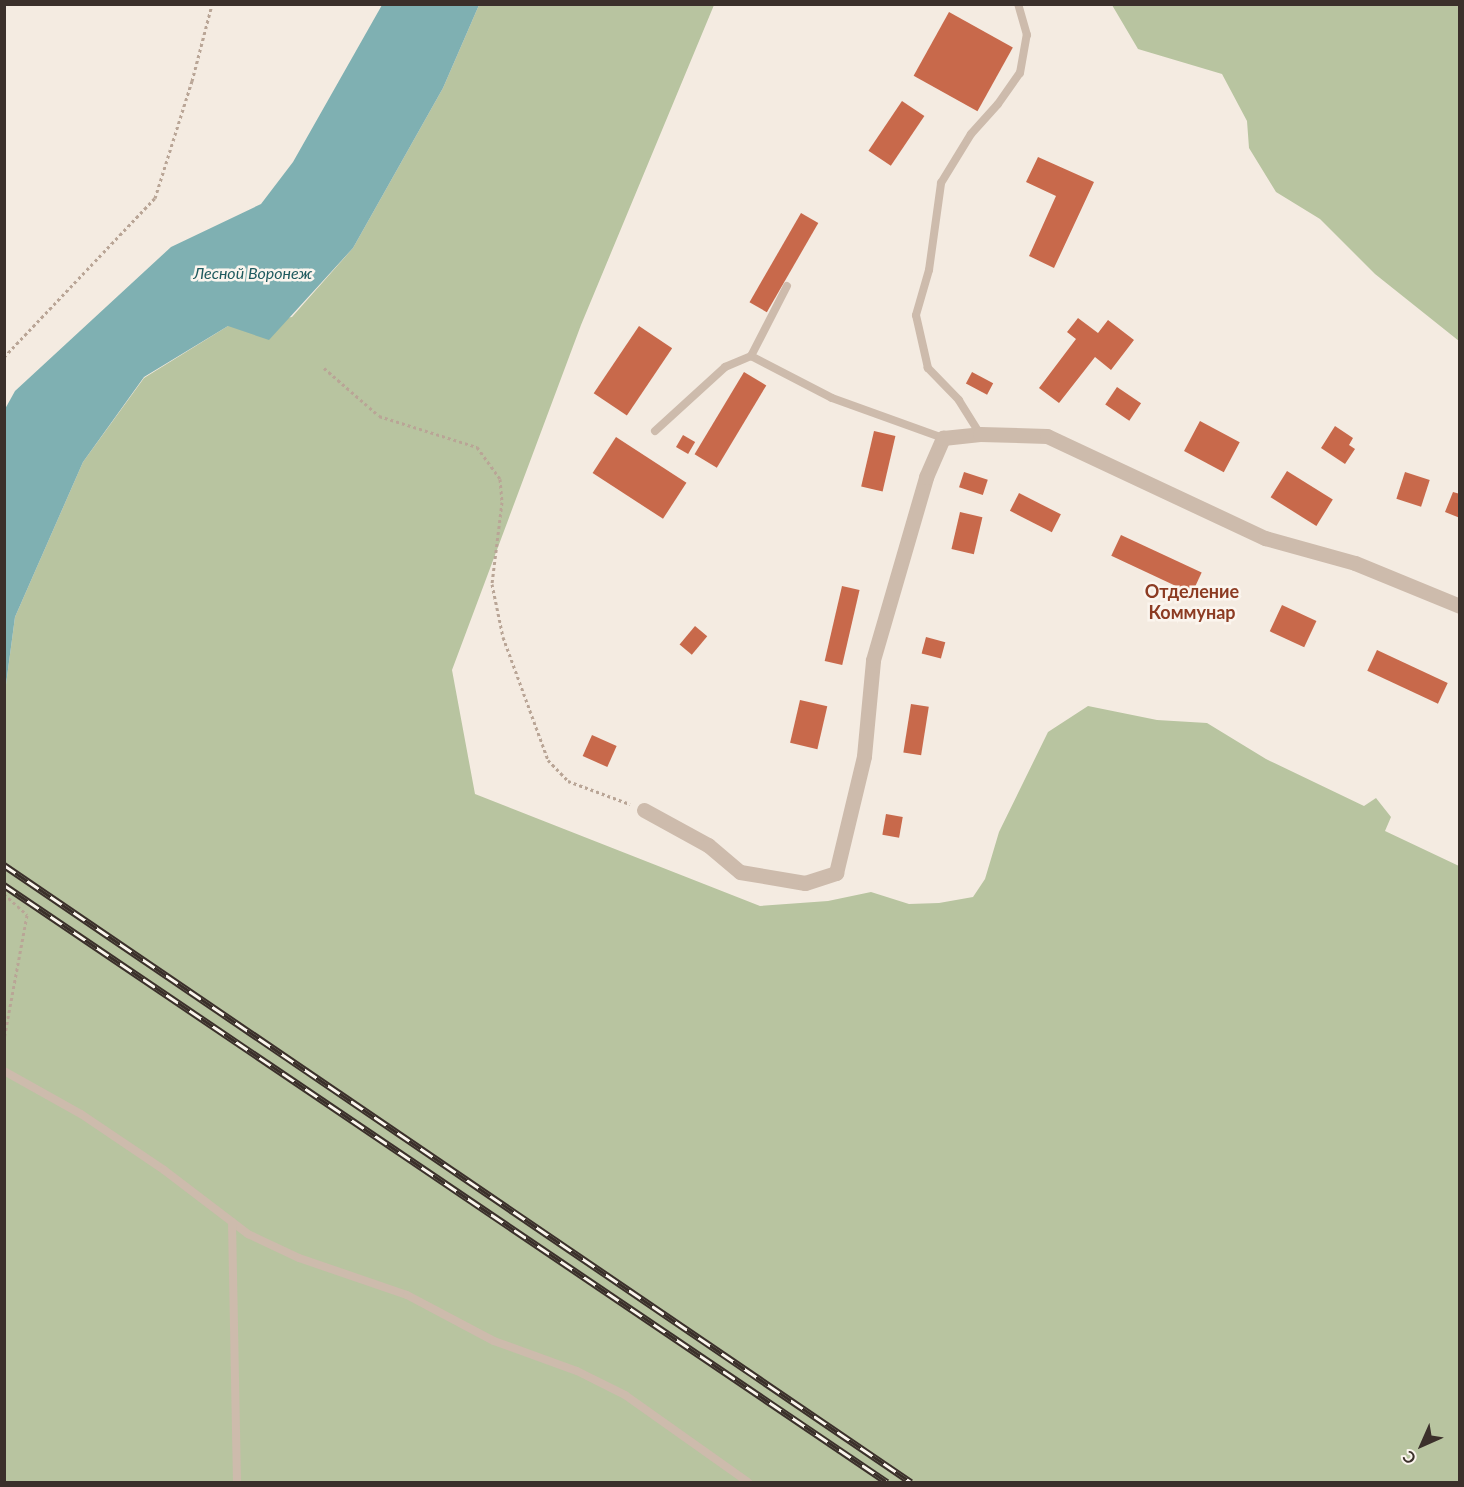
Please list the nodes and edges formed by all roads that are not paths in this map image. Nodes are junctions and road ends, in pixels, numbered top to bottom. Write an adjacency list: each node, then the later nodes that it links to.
1 (1018, 4): 5 (lane)
2 (787, 286): 3 (lane)
3 (751, 356): 4 (lane); 6 (lane)
4 (655, 431)
5 (980, 434): 6 (street); 7 (street)
6 (943, 438): 8 (street)
7 (1460, 606)
8 (644, 810)
9 (4, 1071): 10 (lane)
10 (232, 1222): 11 (lane); 12 (lane)
11 (237, 1482)
12 (748, 1482)

